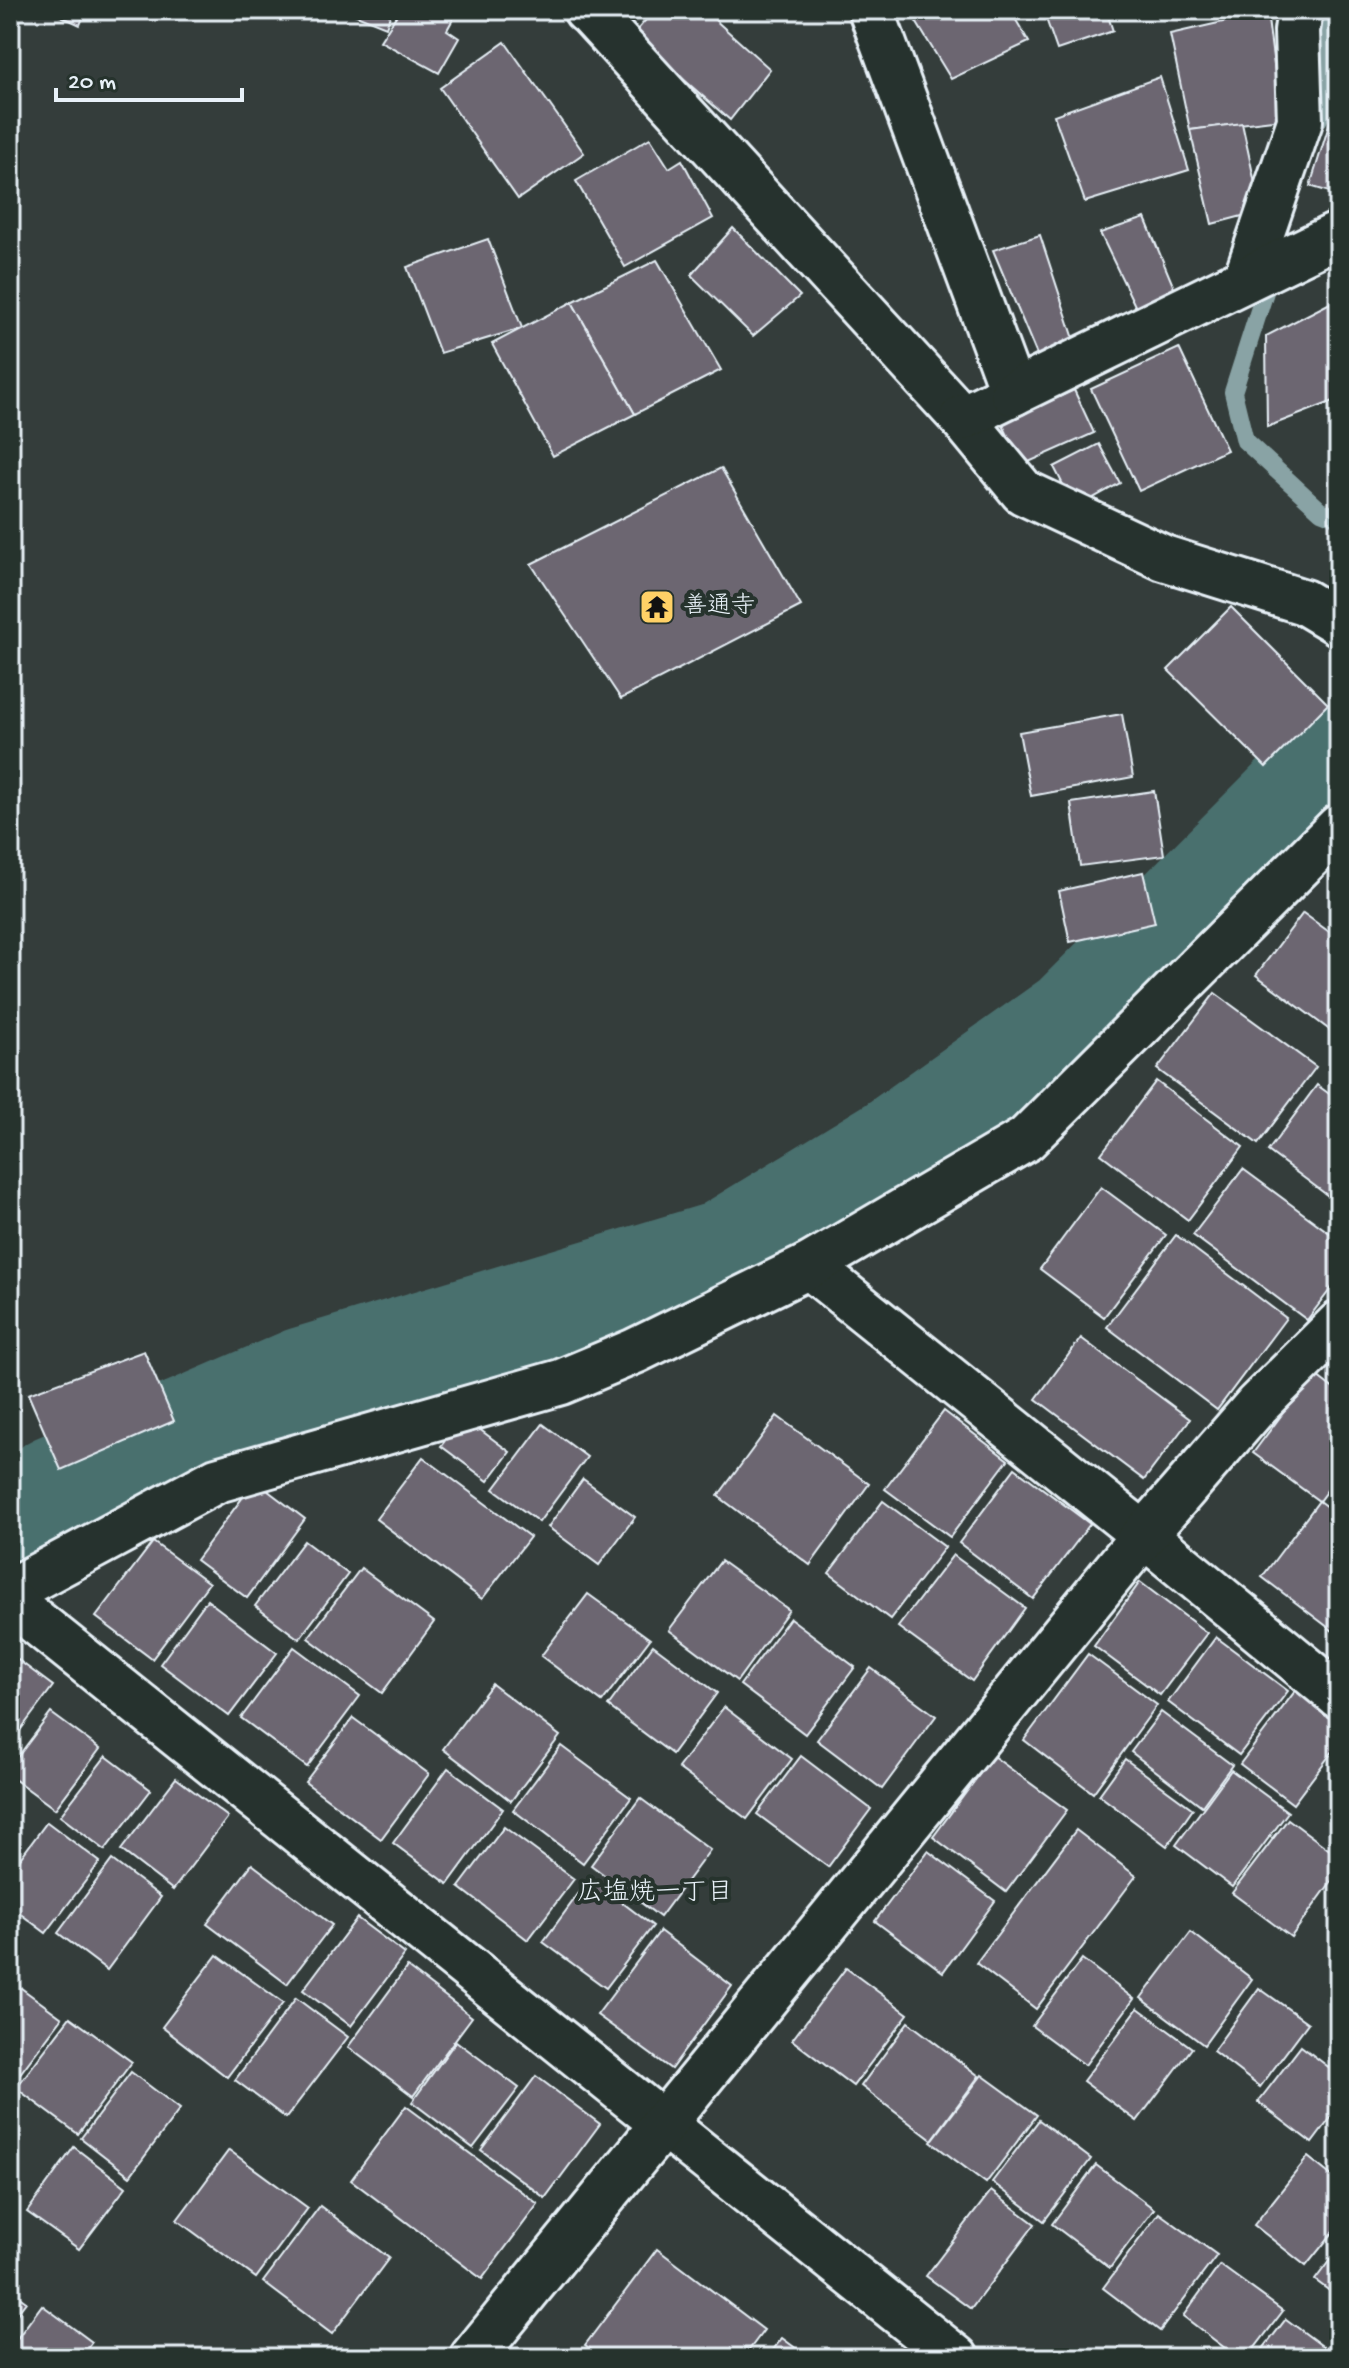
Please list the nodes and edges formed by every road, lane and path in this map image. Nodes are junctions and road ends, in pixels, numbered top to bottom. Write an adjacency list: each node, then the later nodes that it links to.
1 (586, 10): 7 (street)
2 (871, 10): 6 (street)
3 (1300, 10): 5 (street)
4 (1339, 234): 5 (street)
5 (1246, 279): 6 (street)
6 (1013, 393): 7 (street)
7 (962, 418): 8 (street)
8 (1339, 623)
9 (1339, 827): 10 (street)
10 (809, 1266): 12 (street); 13 (street)
11 (1339, 1324): 12 (street)
12 (1144, 1535): 15 (street); 16 (street)
13 (10, 1591)
14 (10, 1601): 16 (street)
15 (1339, 1696)
16 (661, 2124): 17 (street); 18 (street)
17 (472, 2358)
18 (956, 2358)

